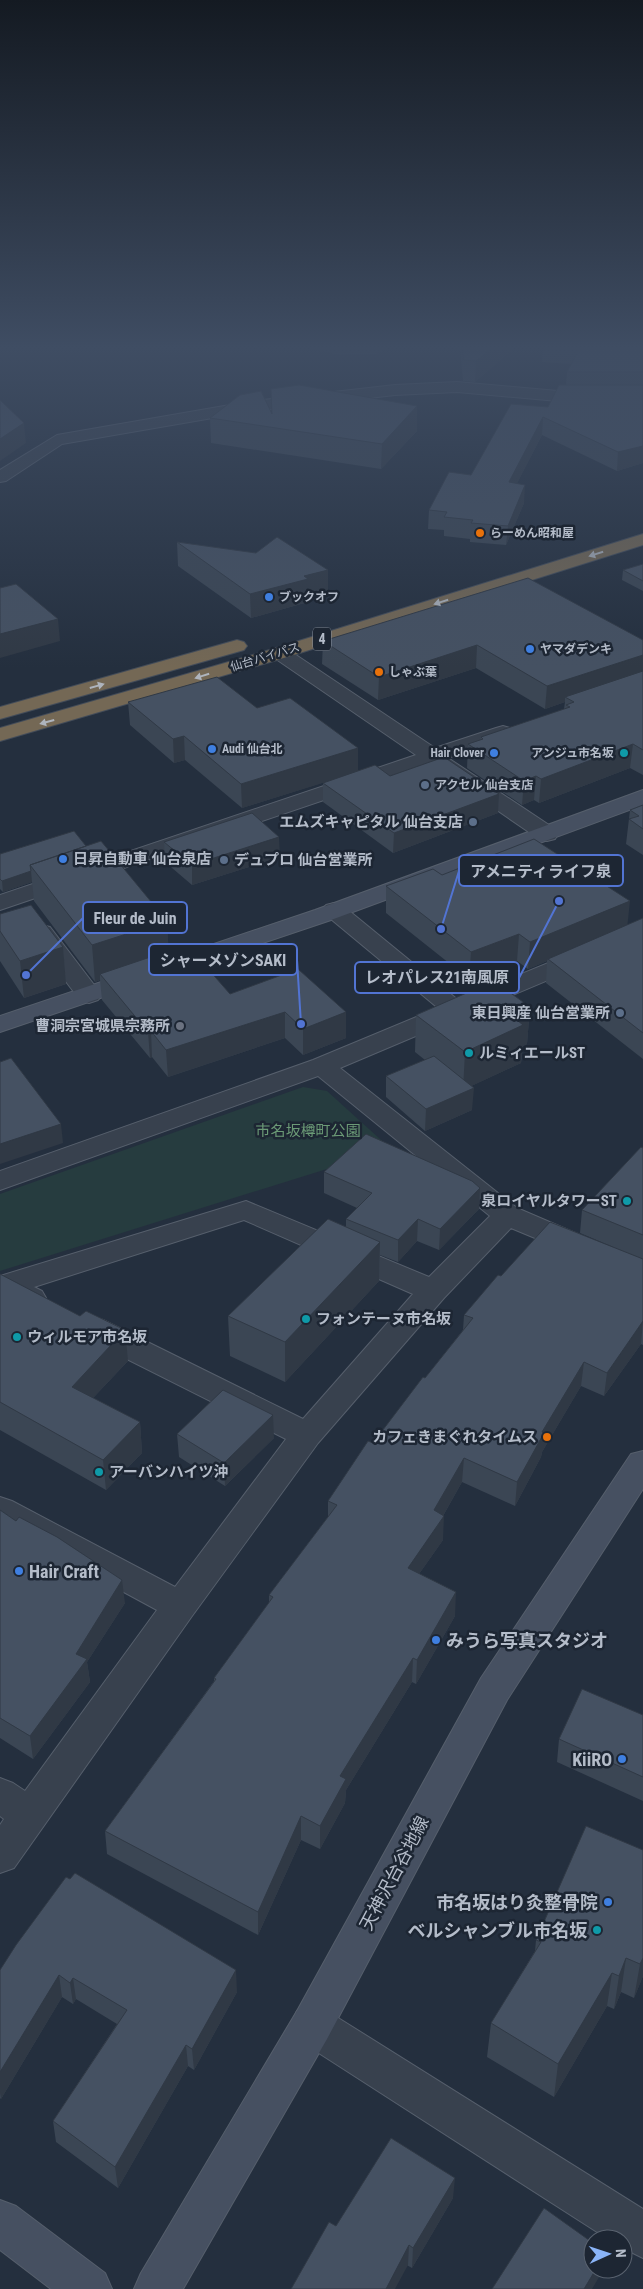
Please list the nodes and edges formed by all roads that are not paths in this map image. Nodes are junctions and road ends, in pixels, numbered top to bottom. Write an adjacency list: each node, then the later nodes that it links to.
1 (32, 455): 2 (street)
2 (2, 473)
3 (643, 539): 5 (highway, 仙台バイパス / 4, one-way to 5)
4 (252, 642): 6 (highway, 仙台バイパス, one-way to 4)
5 (280, 653): 8 (highway, 仙台バイパス / 4, one-way to 8); 9 (street)
6 (0, 714)
7 (524, 725): 9 (street)
8 (0, 735)
9 (433, 756): 11 (street); 12 (street)
10 (643, 797): 11 (street)
11 (547, 834): 13 (street)
12 (8, 901): 15 (street)
13 (334, 910): 15 (street); 16 (street)
14 (643, 931): 16 (street)
15 (88, 995): 17 (street)
16 (455, 1010): 18 (street)
17 (0, 1024)
18 (322, 1066): 19 (street); 20 (street)
19 (0, 1181)
20 (507, 1215): 21 (street); 22 (street)
21 (643, 1273)
22 (433, 1291): 23 (street); 23 (street)
23 (307, 1436): 26 (street)
24 (643, 1464): 29 (street, 天神沢台谷地線)
25 (0, 1510): 26 (street)
26 (180, 1606): 27 (street)
27 (15, 1805): 28 (street)
28 (0, 1856)
29 (312, 2025): 31 (street); 33 (street, 天神沢台谷地線)
30 (0, 2222): 32 (street)
31 (643, 2235)
32 (89, 2289)
33 (157, 2289)

